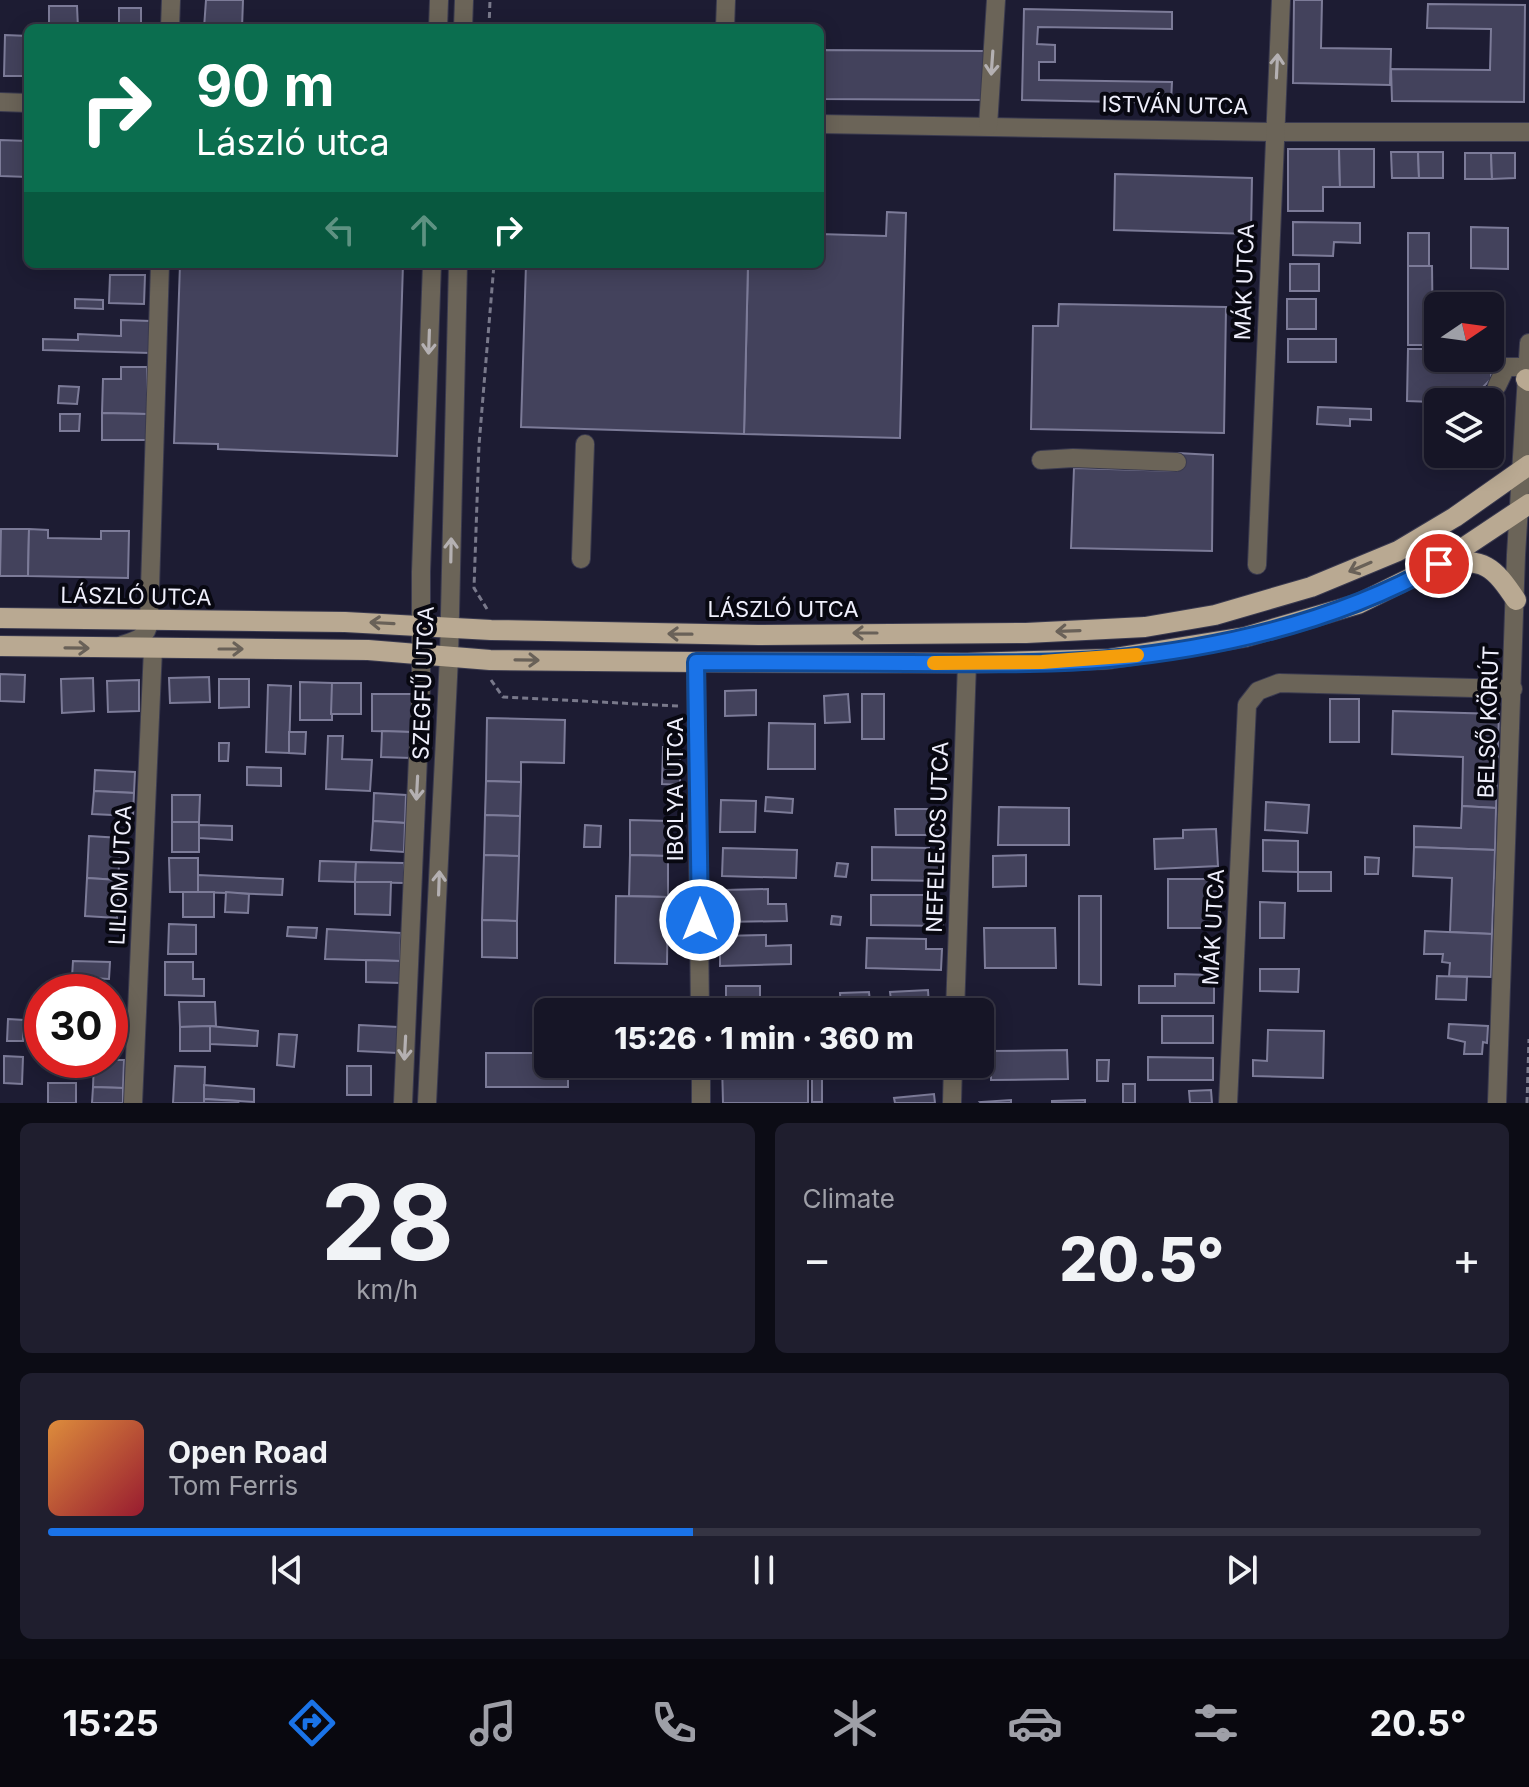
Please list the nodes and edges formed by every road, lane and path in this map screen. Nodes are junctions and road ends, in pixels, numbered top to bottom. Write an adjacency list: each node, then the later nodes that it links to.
1 (171, 0): 8 (street)
2 (439, 0): 9 (street)
3 (464, 0): 10 (street)
4 (490, 0): 11 (path)
5 (726, 0): 12 (street)
6 (996, 0): 16 (street, one-way to 16)
7 (1281, 0): 17 (street, MÁK UTCA, one-way to 7)
8 (170, 24)
9 (438, 24)
10 (463, 24)
11 (489, 24)
12 (725, 24)
13 (0, 102): 14 (street)
14 (24, 103)
15 (824, 124): 16 (street, ISTVÁN UTCA)
16 (988, 126): 17 (street, ISTVÁN UTCA)
17 (1274, 132): 18 (street, ISTVÁN UTCA); 33 (street, MÁK UTCA)
18 (1529, 132)
19 (160, 268): 37 (street)
20 (432, 268): 38 (street, SZEGFŰ UTCA, one-way to 38)
21 (458, 268): 39 (street, SZEGFŰ UTCA, one-way to 21)
22 (494, 268): 35 (path)
23 (1529, 343): 24 (street, BELSŐ KÖRÚT)
24 (1527, 376): 25 (street); 29 (street, BELSŐ KÖRÚT)
25 (1497, 386)
26 (585, 444): 31 (street)
27 (1041, 460): 28 (street)
28 (1177, 462)
29 (1526, 467): 30 (street, BELSŐ KÖRÚT); 39 (main road, LÁSZLÓ UTCA, one-way to 39)
30 (1524, 508): 32 (main road); 34 (street, BELSŐ KÖRÚT)
31 (581, 559)
32 (1439, 564): 34 (main road); 46 (main road)
33 (1257, 565)
34 (1516, 600): 48 (street, BELSŐ KÖRÚT)
35 (490, 615)
36 (0, 618): 37 (main road, LÁSZLÓ UTCA)
37 (149, 621): 38 (main road, LÁSZLÓ UTCA, one-way to 37); 41 (street)
38 (419, 626): 39 (main road, LÁSZLÓ UTCA); 43 (street, SZEGFŰ UTCA)
39 (449, 628): 44 (street, SZEGFŰ UTCA)
40 (0, 646): 41 (main road, one-way to 41)
41 (111, 648): 42 (main road)
42 (153, 649): 43 (main road, one-way to 43); 55 (street, LILIOM UTCA)
43 (420, 654): 44 (main road); 56 (street, SZEGFŰ UTCA, one-way to 56)
44 (449, 657): 45 (main road, one-way to 45); 57 (street, SZEGFŰ UTCA, one-way to 44)
45 (696, 662): 46 (main road); 49 (street, IBOLYA UTCA)
46 (967, 663): 51 (street, NEFELEJCS UTCA)
47 (490, 678): 49 (path)
48 (1513, 689): 60 (street, MÁK UTCA); 61 (street, BELSŐ KÖRÚT)
49 (698, 706): 50 (street, IBOLYA UTCA)
50 (700, 998)
51 (955, 998)
52 (1529, 1039): 62 (path)
53 (701, 1078): 58 (street)
54 (953, 1078): 59 (street)
55 (133, 1103)
56 (403, 1103)
57 (427, 1103)
58 (701, 1103)
59 (952, 1103)
60 (1228, 1103)
61 (1497, 1103)
62 (1527, 1103)

